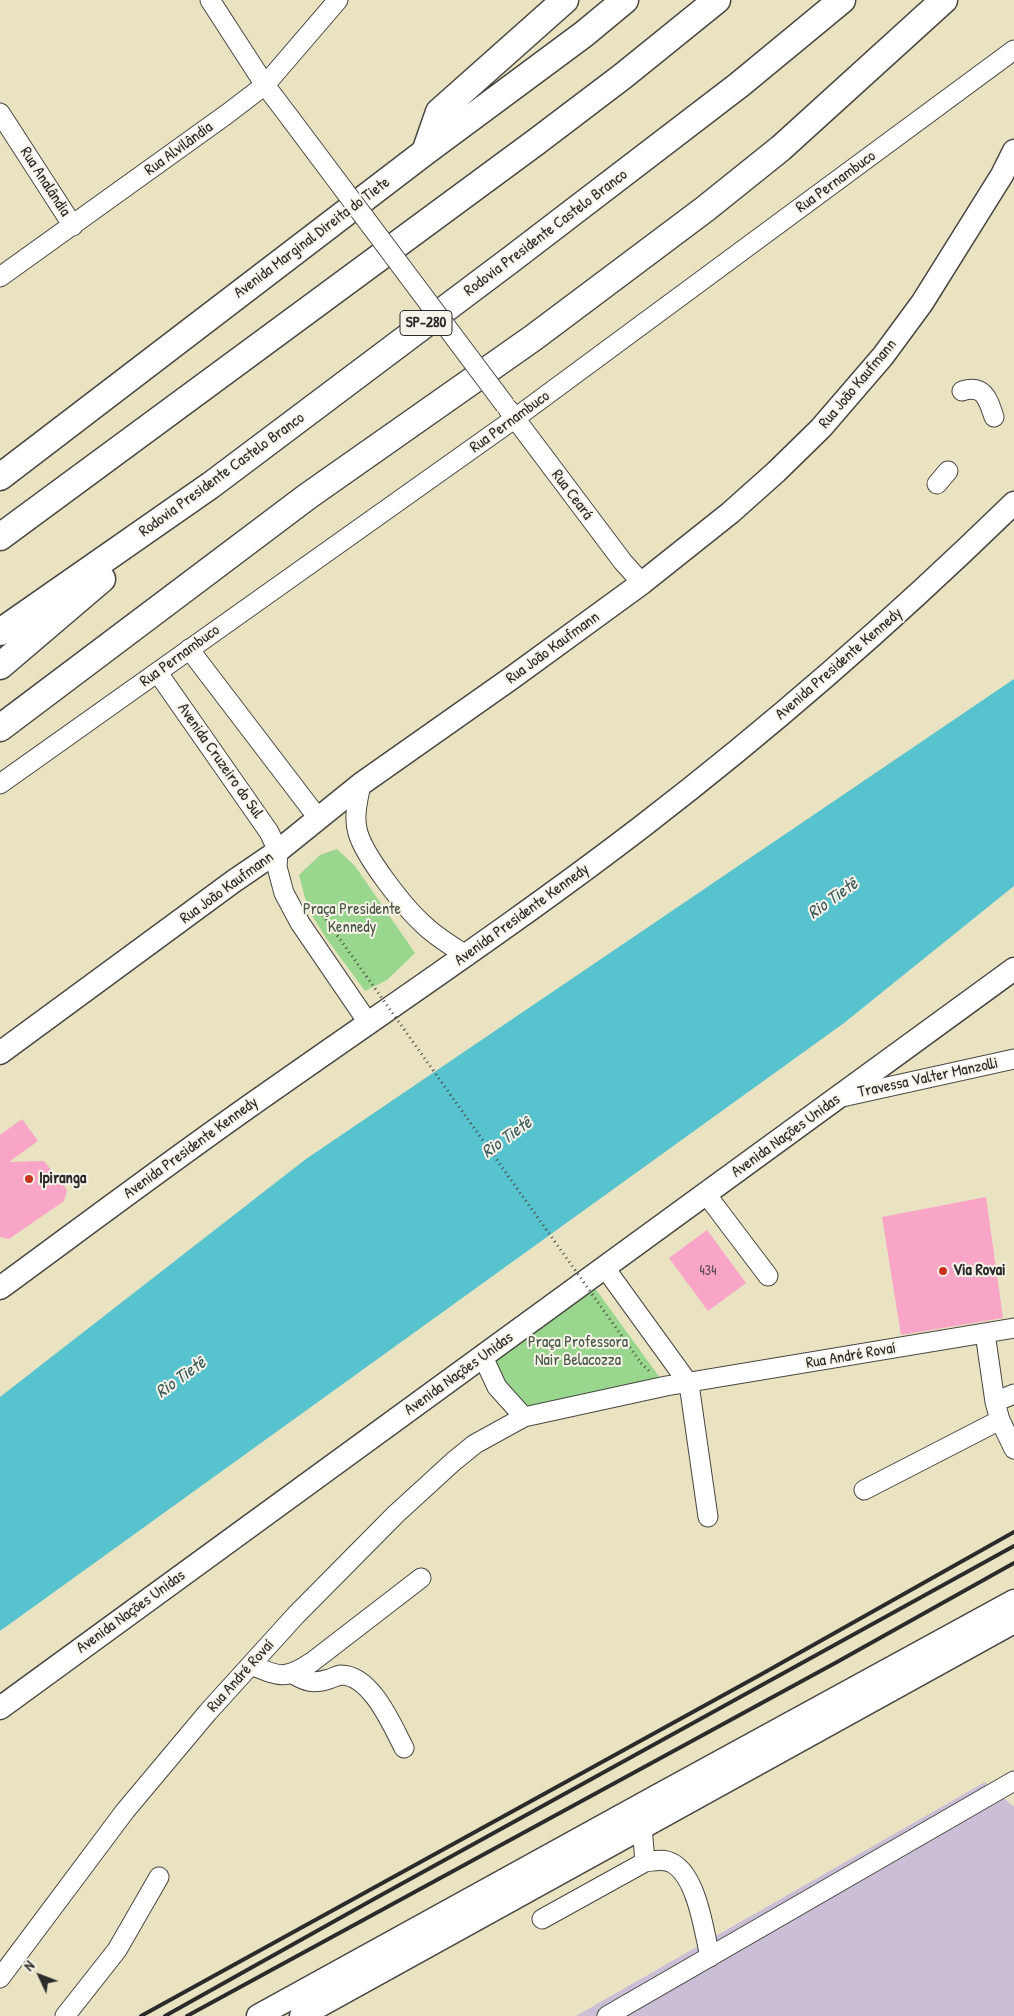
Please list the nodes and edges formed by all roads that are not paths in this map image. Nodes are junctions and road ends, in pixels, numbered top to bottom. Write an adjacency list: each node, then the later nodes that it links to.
1 (210, 0): 9 (street, Rua Ceará)
2 (338, 0): 9 (street, Rua Alvilândia)
3 (565, 0): 12 (highway)
4 (625, 0): 12 (highway, Avenida Marginal Direita do Tiete)
5 (717, 0): 21 (highway)
6 (842, 0): 19 (highway, Rodovia Presidente Castelo Branco / SP-280)
7 (944, 0): 27 (highway)
8 (1014, 50): 16 (street, Rua Pernambuco)
9 (265, 85): 13 (street, Rua Alvilândia); 16 (street, Rua Ceará, bridge)
10 (0, 113): 13 (street, Rua Analândia)
11 (1014, 151): 22 (main road, Rua João Kaufmann)
12 (425, 152): 18 (highway, Avenida Marginal Direita do Tiete)
13 (73, 226): 14 (street, Rua Alvilândia)
14 (0, 277)
15 (962, 391): 17 (street)
16 (510, 412): 22 (street, Rua Ceará); 24 (street, Rua Pernambuco)
17 (994, 417)
18 (0, 476)
19 (211, 485): 23 (highway, Rodovia Presidente Castelo Branco / SP-280); 25 (highway)
20 (1014, 504): 32 (main road, Avenida Presidente Kennedy)
21 (0, 537)
22 (642, 583): 29 (main road, Rua João Kaufmann)
23 (0, 632)
24 (188, 649): 26 (street, Rua Pernambuco); 30 (street)
25 (0, 666)
26 (158, 673): 28 (street, Rua Pernambuco); 31 (street, Avenida Cruzeiro do Sul)
27 (0, 728)
28 (0, 784)
29 (362, 784): 30 (main road, Rua João Kaufmann); 32 (street)
30 (318, 818): 31 (main road, Rua João Kaufmann)
31 (278, 851): 34 (street); 35 (main road, Rua João Kaufmann)
32 (466, 956): 34 (main road, Avenida Presidente Kennedy)
33 (1014, 969): 37 (main road, Avenida Nações Unidas)
34 (369, 1024): 41 (main road, Avenida Presidente Kennedy)
35 (0, 1053)
36 (1014, 1060): 37 (street, Travessa Valter Manzolli)
37 (842, 1097): 38 (main road, Avenida Nações Unidas)
38 (706, 1194): 39 (main road, Avenida Nações Unidas); 40 (street)
39 (605, 1268): 44 (main road, Avenida Nações Unidas); 45 (street)
40 (768, 1276)
41 (3, 1280)
42 (1014, 1328): 43 (street, Rua André Rovaí)
43 (985, 1333): 45 (street, Rua André Rovaí); 47 (street)
44 (483, 1357): 48 (street); 57 (main road, Avenida Nações Unidas)
45 (689, 1384): 48 (street, Rua André Rovaí); 51 (street)
46 (1014, 1394): 47 (street)
47 (998, 1411): 49 (street); 50 (street)
48 (524, 1417): 55 (street, Rua André Rovaí)
49 (1014, 1449)
50 (864, 1490)
51 (708, 1517)
52 (421, 1578): 56 (street)
53 (1014, 1601): 67 (main road)
54 (1014, 1622): 60 (main road)
55 (251, 1665): 56 (street); 65 (street, Rua André Rovaí)
56 (293, 1674): 58 (street)
57 (0, 1708)
58 (404, 1748)
59 (1014, 1781): 64 (street)
60 (642, 1827): 61 (street); 68 (main road)
61 (645, 1862): 63 (street); 64 (street)
62 (159, 1877): 66 (street)
63 (542, 1919)
64 (710, 1957): 69 (street)
65 (0, 1978)
66 (65, 2016)
67 (258, 2016)
68 (301, 2016)
69 (607, 2016)

